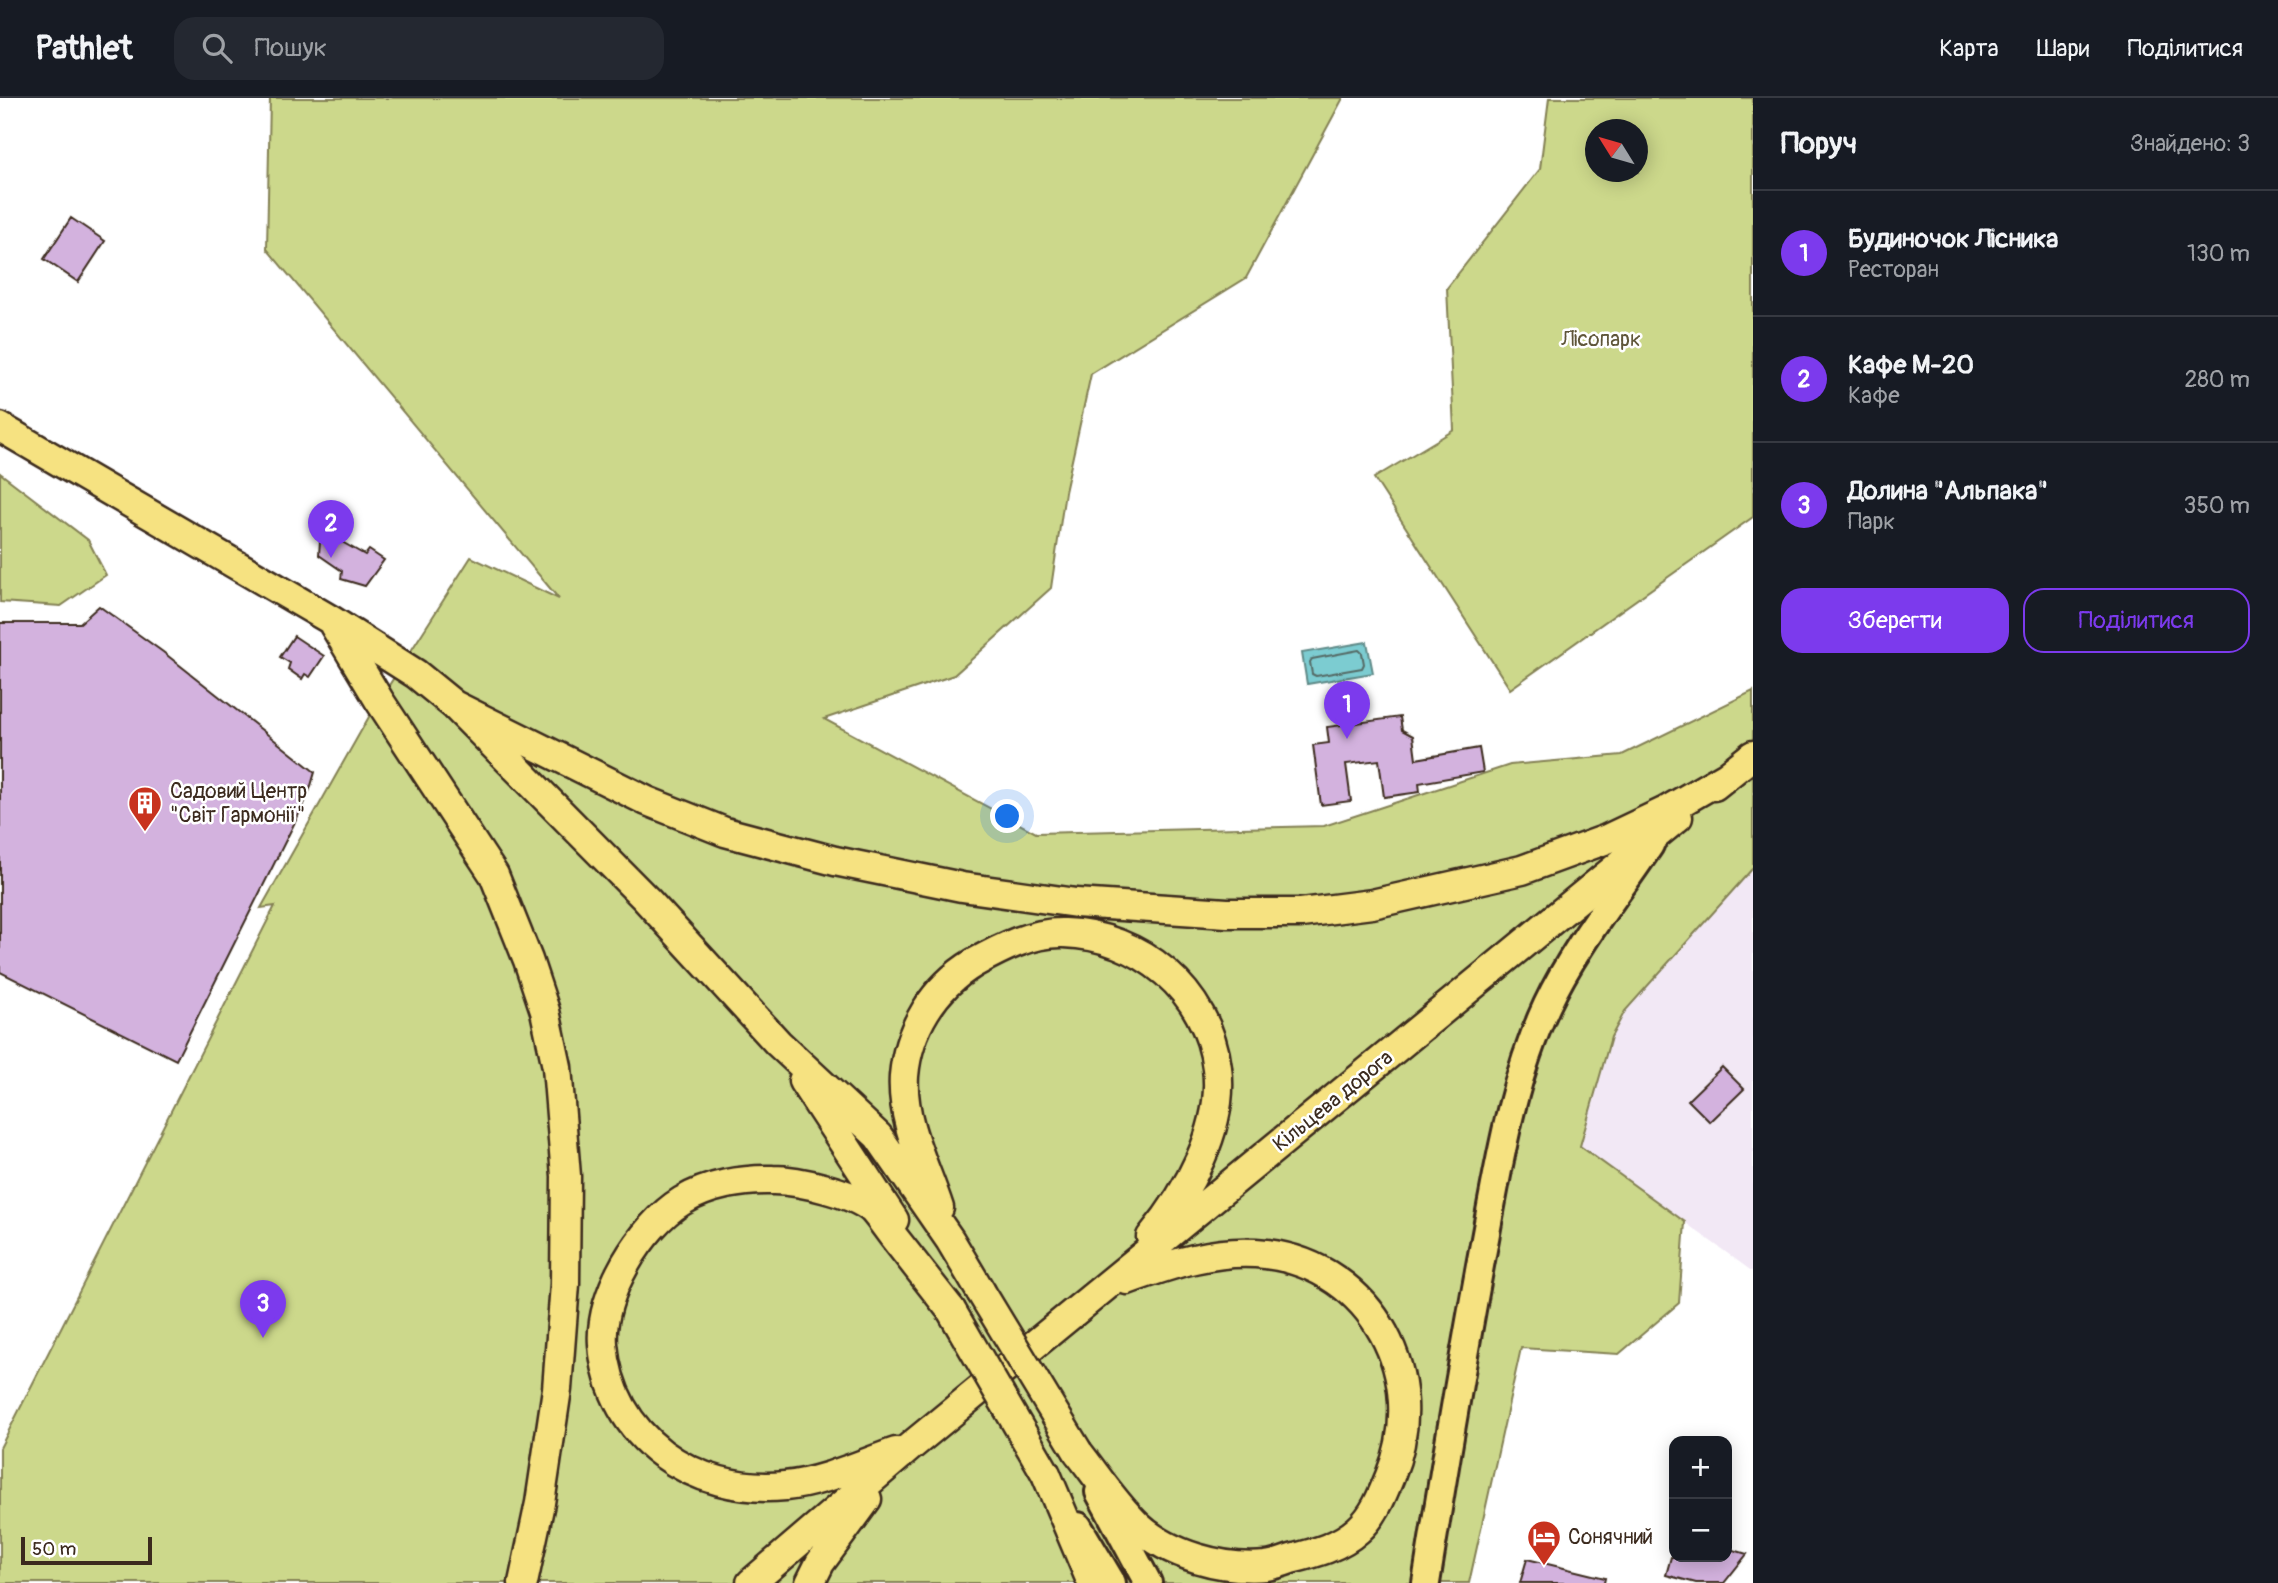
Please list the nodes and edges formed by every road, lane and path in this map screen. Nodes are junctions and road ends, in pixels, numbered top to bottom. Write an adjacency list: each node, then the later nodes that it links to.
1 (0, 427): 2 (highway)
2 (331, 620): 3 (highway); 14 (highway)
3 (454, 705): 5 (highway); 7 (highway)
4 (1753, 755): 5 (highway, Кільцева дорога)
5 (1728, 775): 6 (highway, Кільцева дорога)
6 (1658, 834): 9 (highway, Кільцева дорога); 20 (main road)
7 (778, 1044): 8 (highway); 10 (highway)
8 (950, 1240): 9 (highway); 12 (highway, bridge)
9 (1108, 1287): 11 (highway, Кільцева дорога); 12 (highway)
10 (951, 1310): 11 (highway); 13 (highway, bridge)
11 (911, 1446): 15 (highway); 16 (highway)
12 (1078, 1452): 19 (main road)
13 (1046, 1474): 17 (highway); 18 (main road)
14 (523, 1583)
15 (751, 1583)
16 (810, 1583)
17 (1093, 1583)
18 (1112, 1583)
19 (1148, 1583)
20 (1426, 1583)

